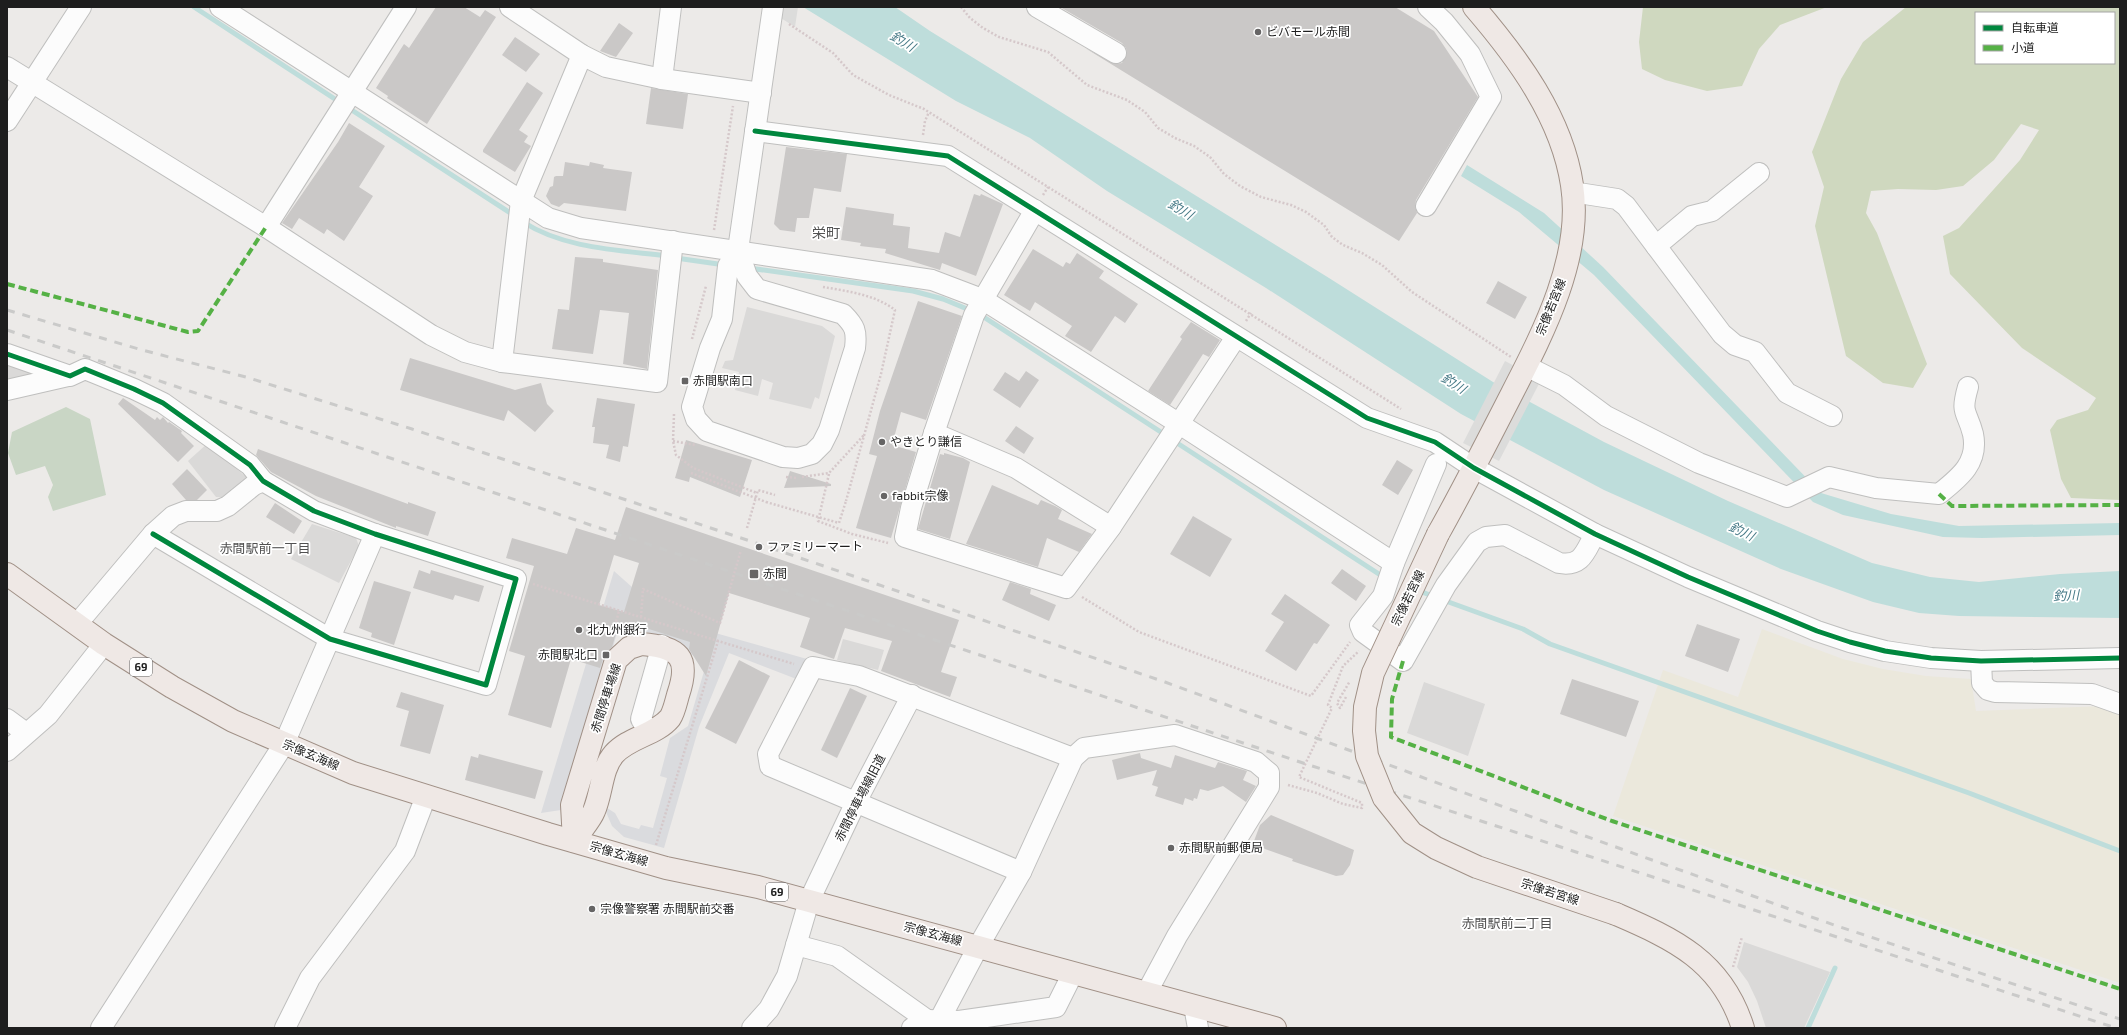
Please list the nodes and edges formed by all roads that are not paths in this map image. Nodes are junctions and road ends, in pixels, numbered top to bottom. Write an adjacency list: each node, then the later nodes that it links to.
1 (81, 7): 14 (street)
2 (220, 7): 15 (street)
3 (406, 7): 15 (street)
4 (510, 7): 11 (street)
5 (671, 7): 13 (street)
6 (1037, 7): 10 (street)
7 (1428, 7): 22 (street)
8 (1474, 7): 20 (main road, 宗像若宮線)
9 (773, 10): 16 (street)
10 (1116, 53)
11 (582, 54): 13 (street); 21 (street)
12 (7, 66): 14 (street)
13 (662, 79): 16 (street)
14 (32, 82): 17 (street); 24 (street)
15 (352, 92): 21 (street); 24 (street)
16 (761, 93): 18 (street)
17 (7, 121)
18 (755, 131): 23 (street); 27 (street)
19 (1759, 173): 26 (street)
20 (1572, 192): 26 (street); 32 (main road, 宗像若宮線)
21 (521, 202): 25 (street); 31 (street)
22 (1426, 206)
23 (1035, 210): 28 (street); 29 (street)
24 (266, 227): 31 (street)
25 (673, 241): 27 (street); 31 (street)
26 (1656, 246): 36 (street)
27 (738, 250): 27 (street); 28 (street)
28 (982, 299): 37 (street); 38 (street)
29 (1236, 337): 37 (street); 39 (street)
30 (7, 354): 33 (street)
31 (502, 362)
32 (1525, 369): 34 (street); 39 (main road, 宗像若宮線)
33 (70, 376): 35 (street); 41 (street)
34 (1968, 387)
35 (7, 390)
36 (1832, 416)
37 (1178, 423): 42 (street); 46 (street)
38 (934, 433): 42 (street); 42 (street)
39 (1478, 460): 45 (street); 78 (main road, 宗像若宮線, bridge)
40 (1436, 464): 46 (street)
41 (263, 481): 43 (street); 44 (street)
42 (1111, 527)
43 (153, 534): 48 (street); 49 (street)
44 (375, 534): 49 (street); 49 (street)
45 (1595, 534): 46 (street); 53 (street)
46 (1394, 563)
47 (7, 574): 48 (main road, 宗像玄海線 / 69)
48 (76, 624): 50 (main road, 宗像玄海線 / 69)
49 (330, 639): 59 (street)
50 (104, 644): 58 (street); 59 (main road, 宗像玄海線 / 69)
51 (662, 645): 57 (street); 57 (main road); 64 (main road, 赤間停車場線)
52 (2120, 658): 53 (street)
53 (1981, 661): 55 (street)
54 (912, 695): 61 (street); 63 (street, 赤間停車場線旧道); 63 (street)
55 (2120, 704)
56 (7, 719): 58 (street)
57 (649, 732): 64 (main road)
58 (26, 733): 60 (street)
59 (284, 744): 62 (main road, 宗像玄海線 / 69); 73 (street)
60 (7, 751)
61 (1073, 758): 65 (street); 70 (street)
62 (426, 796): 64 (main road, 宗像玄海線 / 69); 74 (street)
63 (856, 802): 65 (street); 66 (street, 赤間停車場線旧道)
64 (574, 841): 66 (main road, 宗像玄海線 / 69)
65 (1021, 872): 68 (street)
66 (809, 901): 67 (street, 赤間停車場線旧道); 68 (main road, 宗像玄海線 / 69)
67 (796, 945): 72 (street); 75 (street, 赤間停車場線旧道)
68 (978, 947): 69 (main road, 宗像玄海線 / 69); 72 (street)
69 (1073, 973): 70 (main road, 宗像玄海線 / 69); 72 (street)
70 (1147, 992): 71 (main road, 宗像玄海線 / 69)
71 (1194, 1006): 76 (street); 77 (main road, 宗像玄海線 / 69)
72 (926, 1023)
73 (101, 1028)
74 (285, 1028)
75 (752, 1028)
76 (1198, 1028)
77 (1275, 1028)
78 (1742, 1028)

